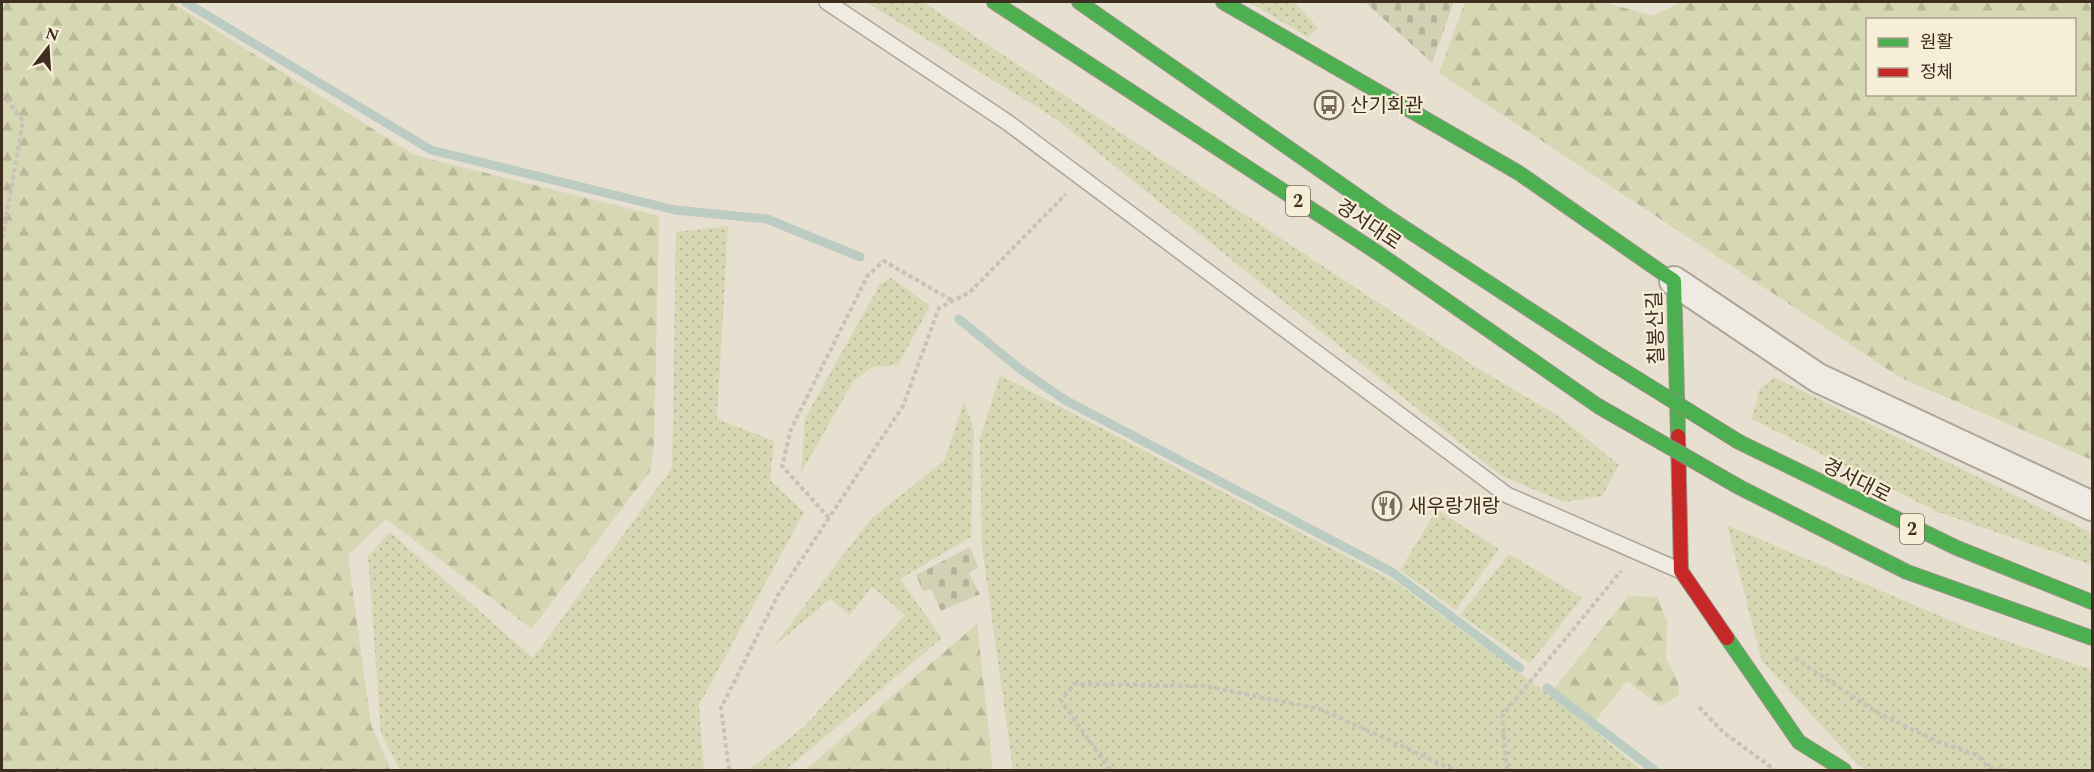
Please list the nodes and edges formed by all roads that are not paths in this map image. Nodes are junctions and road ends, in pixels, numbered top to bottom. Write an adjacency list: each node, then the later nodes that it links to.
1 (827, 2): 7 (lane)
2 (994, 2): 9 (main road, 경서대로 / 2, bridge)
3 (1079, 2): 8 (main road, 경서대로 / 2, bridge)
4 (1223, 2): 5 (main road, 칠봉산길)
5 (1674, 281): 6 (street); 7 (main road, 칠봉산길)
6 (2092, 506)
7 (1681, 571): 10 (main road)
8 (2092, 602)
9 (2092, 638)
10 (1844, 771)

